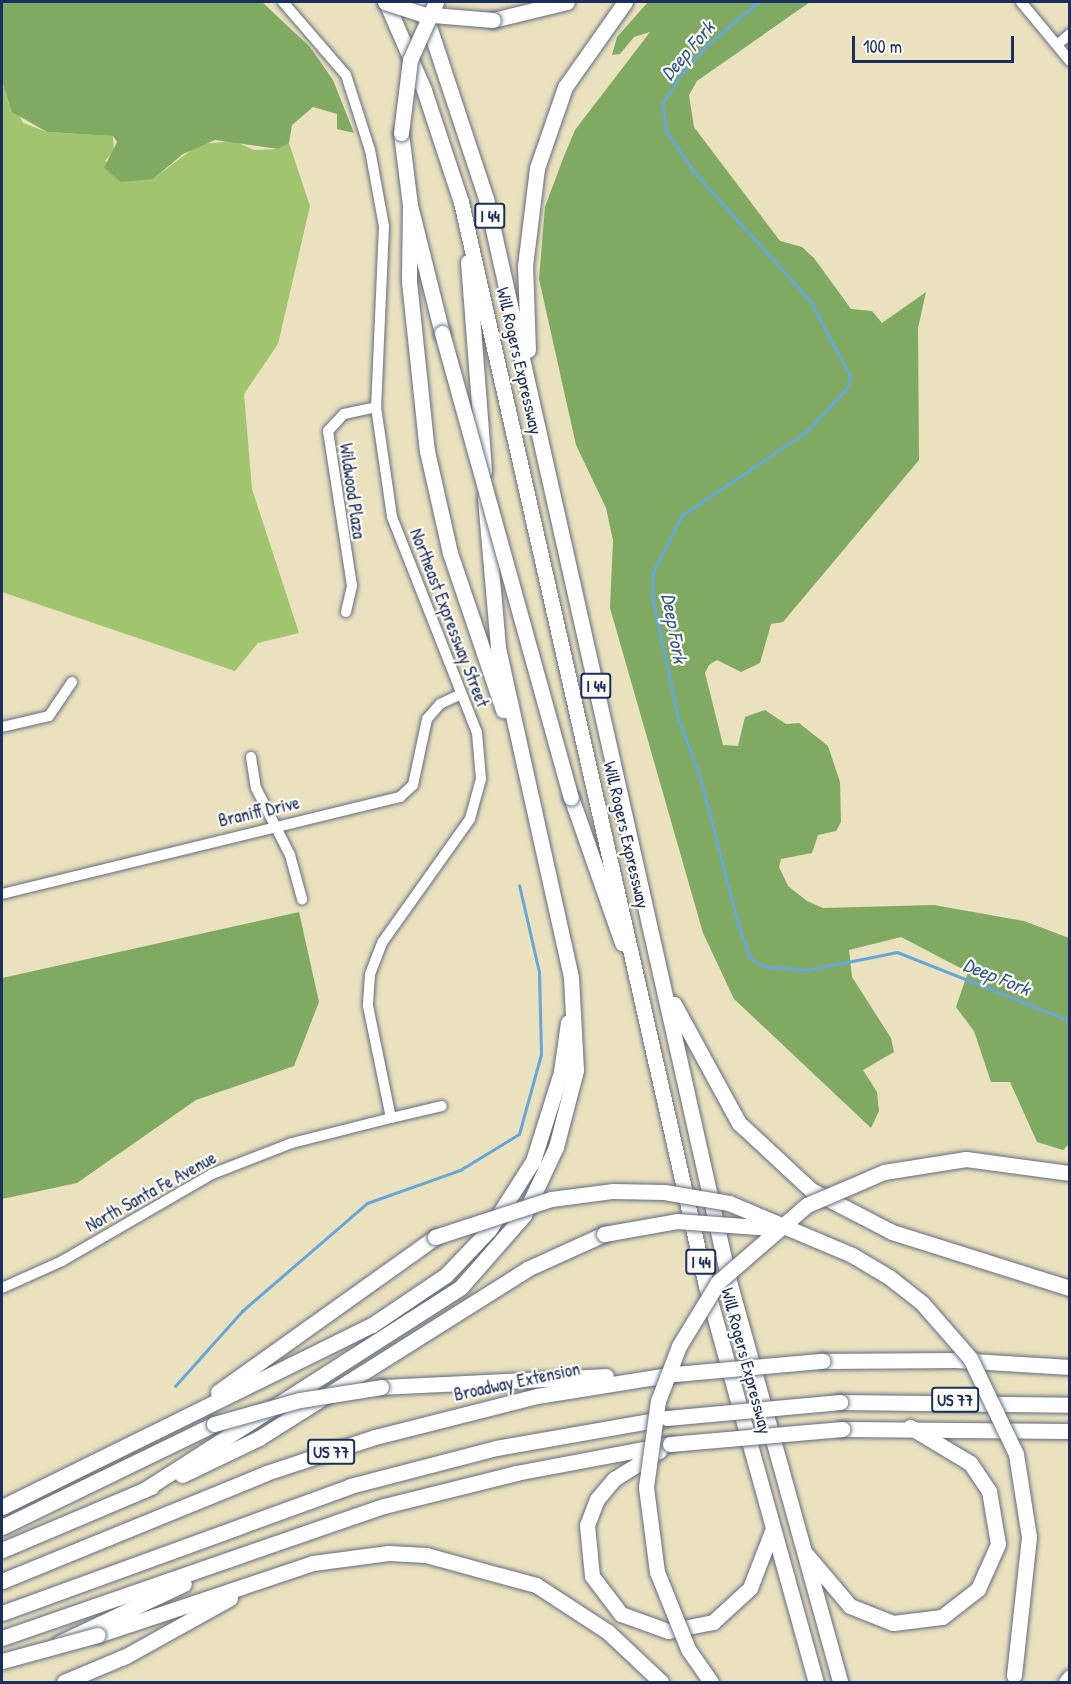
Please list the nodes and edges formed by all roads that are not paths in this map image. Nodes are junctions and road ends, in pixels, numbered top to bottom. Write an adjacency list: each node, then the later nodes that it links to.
1 (283, 2): 14 (street, Northeast Expressway Street)
2 (385, 2): 5 (highway, bridge); 11 (highway, Will Rogers Expressway / I 44)
3 (421, 2): 13 (highway, Will Rogers Expressway / I 44)
4 (436, 2): 12 (highway, bridge)
5 (567, 2)
6 (625, 2): 13 (highway)
7 (1021, 2): 9 (street)
8 (1070, 34): 9 (street)
9 (1058, 44): 10 (street)
10 (1070, 61)
11 (461, 202): 19 (highway); 26 (highway, Will Rogers Expressway / I 44)
12 (411, 206): 19 (highway); 26 (highway, bridge)
13 (530, 392): 25 (highway, Will Rogers Expressway / I 44)
14 (376, 407): 15 (street, Wildwood Plaza); 17 (street, Northeast Expressway Street)
15 (346, 612)
16 (72, 681): 18 (street)
17 (461, 694): 21 (street, Braniff Drive); 28 (street, Northeast Expressway Street)
18 (2, 727)
19 (519, 752): 24 (highway)
20 (251, 757): 21 (street)
21 (275, 824): 22 (street, Braniff Drive); 23 (street)
22 (2, 894)
23 (302, 899)
24 (571, 977): 36 (highway); 40 (highway)
25 (662, 980): 31 (highway); 44 (highway, Will Rogers Expressway / I 44)
26 (641, 990): 43 (highway, Will Rogers Expressway / I 44)
27 (442, 1106): 28 (street)
28 (391, 1118): 32 (street, North Santa Fe Avenue)
29 (1070, 1173): 57 (highway, bridge)
30 (814, 1239): 36 (highway, bridge); 40 (highway, bridge); 54 (highway, bridge)
31 (1066, 1287)
32 (2, 1288)
33 (1070, 1367): 34 (highway, Broadway Extension / US 77, bridge)
34 (675, 1374): 42 (highway, bridge); 47 (highway, Broadway Extension / US 77)
35 (1070, 1405): 49 (highway, US 77, bridge)
36 (201, 1406): 41 (highway)
37 (910, 1427): 38 (highway); 39 (highway, bridge); 44 (highway)
38 (1069, 1431)
39 (670, 1444): 43 (highway); 45 (highway)
40 (144, 1490): 46 (highway)
41 (2, 1507)
42 (2, 1527)
43 (772, 1531): 58 (highway, Will Rogers Expressway / I 44)
44 (801, 1547): 59 (highway, Will Rogers Expressway / I 44)
45 (255, 1548): 50 (highway); 52 (highway)
46 (2, 1550)
47 (2, 1581)
48 (257, 1581): 51 (highway, bridge); 55 (highway); 56 (highway)
49 (2, 1613)
50 (2, 1638)
51 (2, 1661)
52 (2, 1669)
53 (1070, 1677): 60 (highway)
54 (1013, 1679)
55 (64, 1683)
56 (662, 1683)
57 (711, 1683)
58 (816, 1683)
59 (840, 1683)
60 (1066, 1683)

